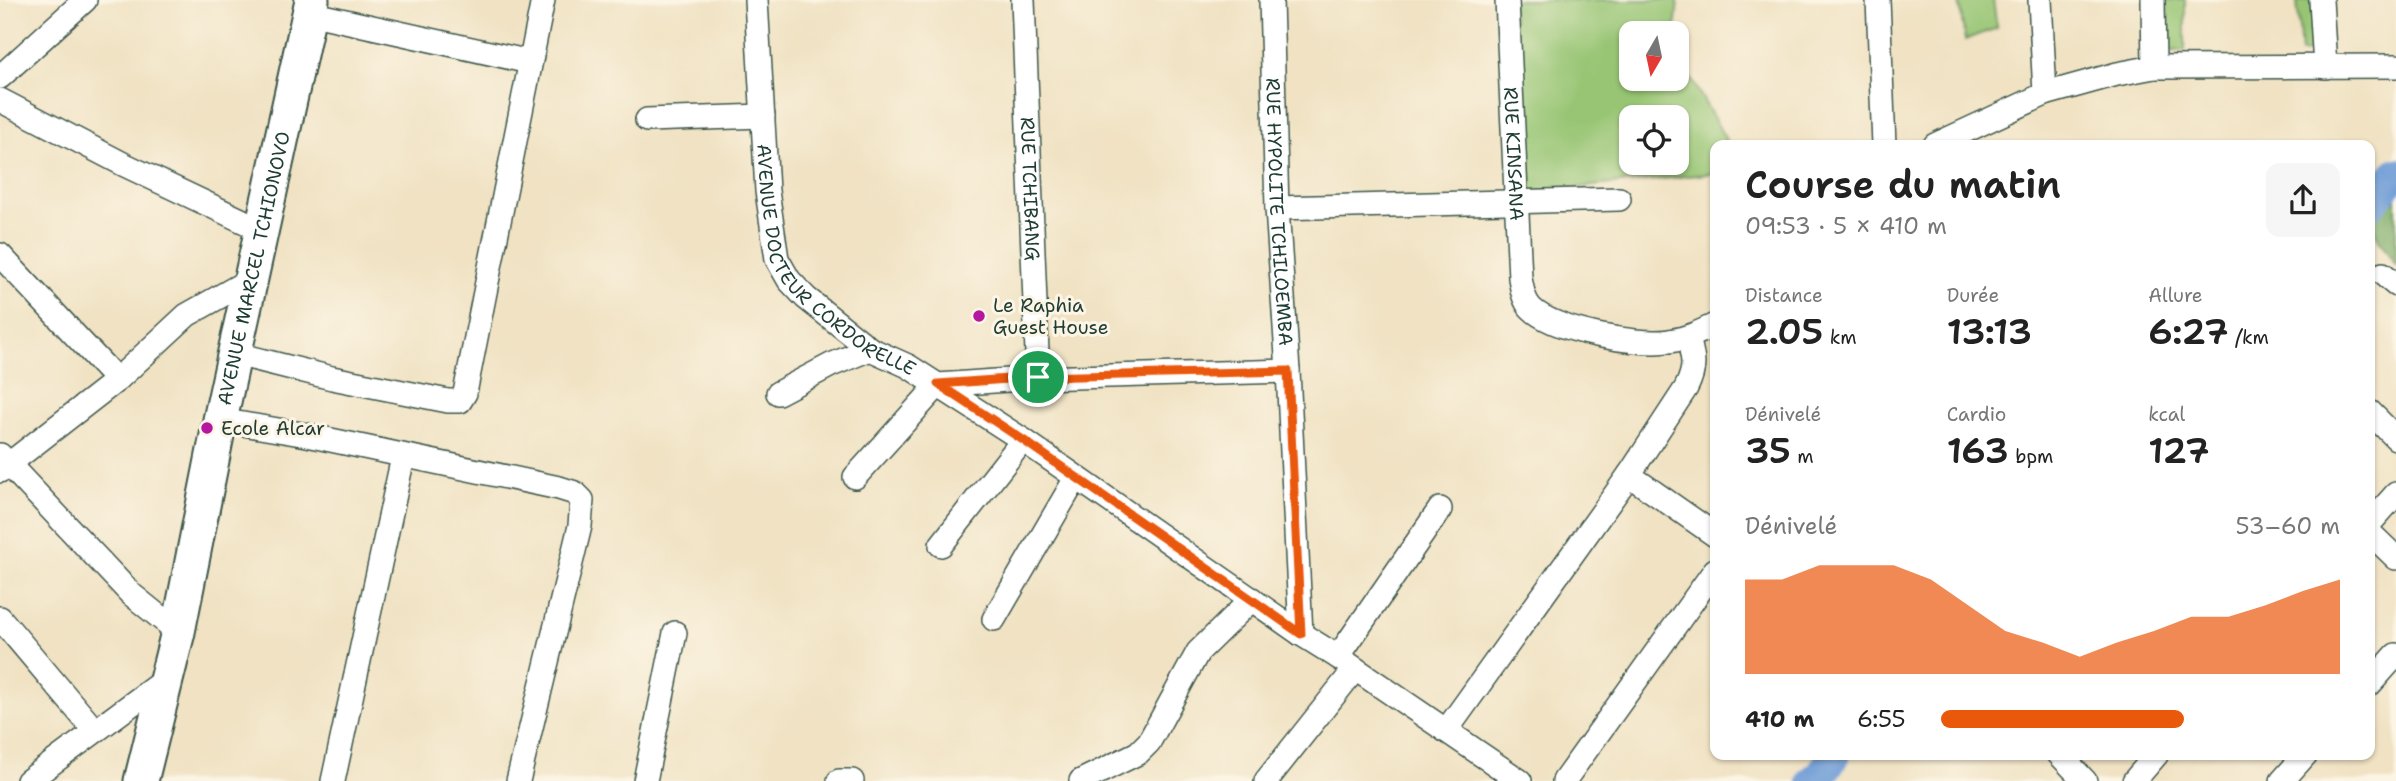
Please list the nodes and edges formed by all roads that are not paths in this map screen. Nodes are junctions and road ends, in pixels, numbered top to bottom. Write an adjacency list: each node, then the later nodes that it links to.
1 (85, 0): 14 (street)
2 (543, 0): 12 (street)
3 (756, 0): 19 (street, AVENUE DOCTEUR CORDORELLE)
4 (1023, 0): 34 (street, RUE TCHIBANG)
5 (1271, 0): 25 (street, RUE HYPOLITE TCHILOEMBA)
6 (1507, 0): 24 (street, RUE KINSANA)
7 (1878, 0): 21 (street)
8 (2040, 0): 17 (street)
9 (2153, 0): 15 (street)
10 (2321, 0): 16 (street)
11 (311, 6): 12 (street); 26 (highway, AVENUE MARCEL TCHIONOVO)
12 (530, 62): 32 (street)
13 (2396, 66): 16 (street)
14 (3, 67)
15 (2154, 67): 16 (street); 17 (street)
16 (2325, 67)
17 (2045, 94): 22 (street)
18 (0, 100): 26 (street)
19 (763, 116): 20 (street); 31 (street, AVENUE DOCTEUR CORDORELLE)
20 (647, 120)
21 (1884, 140)
22 (1953, 140)
23 (1619, 199): 24 (street)
24 (1515, 201): 25 (street); 30 (street, RUE KINSANA)
25 (1276, 208): 33 (street, RUE HYPOLITE TCHILOEMBA)
26 (262, 230): 28 (highway, AVENUE MARCEL TCHIONOVO)
27 (0, 255): 35 (street)
28 (251, 279): 32 (highway, AVENUE MARCEL TCHIONOVO); 35 (street)
29 (1710, 327): 30 (street)
30 (1688, 338): 44 (street)
31 (870, 349): 36 (street, AVENUE DOCTEUR CORDORELLE); 37 (street)
32 (236, 354): 39 (highway, AVENUE MARCEL TCHIONOVO)
33 (1288, 371): 34 (street); 58 (street, RUE HYPOLITE TCHILOEMBA)
34 (1038, 377): 36 (street)
35 (117, 380): 43 (street)
36 (938, 384): 41 (street, AVENUE DOCTEUR CORDORELLE); 45 (street)
37 (778, 393)
38 (2375, 417): 40 (street)
39 (220, 420): 42 (street); 56 (highway, AVENUE MARCEL TCHIONOVO)
40 (2396, 438)
41 (1023, 440): 46 (street, AVENUE DOCTEUR CORDORELLE); 50 (street)
42 (403, 457): 70 (street); 71 (street)
43 (3, 463): 56 (street)
44 (1629, 475): 48 (street); 64 (street)
45 (855, 477)
46 (1076, 478): 53 (street, AVENUE DOCTEUR CORDORELLE); 55 (street)
47 (1440, 509): 60 (street)
48 (1710, 532)
49 (2375, 538): 51 (street)
50 (941, 545)
51 (2396, 558)
52 (1710, 577): 78 (street)
53 (1251, 599): 58 (street, AVENUE DOCTEUR CORDORELLE); 75 (street)
54 (0, 618): 63 (street)
55 (994, 619)
56 (178, 632): 61 (highway, AVENUE MARCEL TCHIONOVO)
57 (675, 634): 72 (street)
58 (1301, 634): 60 (street, AVENUE DOCTEUR CORDORELLE)
59 (2396, 655): 62 (street)
60 (1347, 663): 64 (street, AVENUE DOCTEUR CORDORELLE); 76 (street)
61 (167, 678): 63 (street); 69 (highway, AVENUE MARCEL TCHIONOVO)
62 (2375, 678)
63 (95, 731): 68 (street)
64 (1446, 731): 77 (street, AVENUE DOCTEUR CORDORELLE)
65 (2065, 760): 79 (street)
66 (2152, 760): 80 (street)
67 (2301, 760): 81 (street)
68 (28, 781)
69 (141, 781)
70 (334, 781)
71 (518, 781)
72 (645, 781)
73 (839, 781): 74 (street)
74 (852, 781)
75 (1081, 781)
76 (1266, 781)
77 (1520, 781)
78 (1564, 781)
79 (2085, 781)
80 (2134, 781)
81 (2282, 781)

